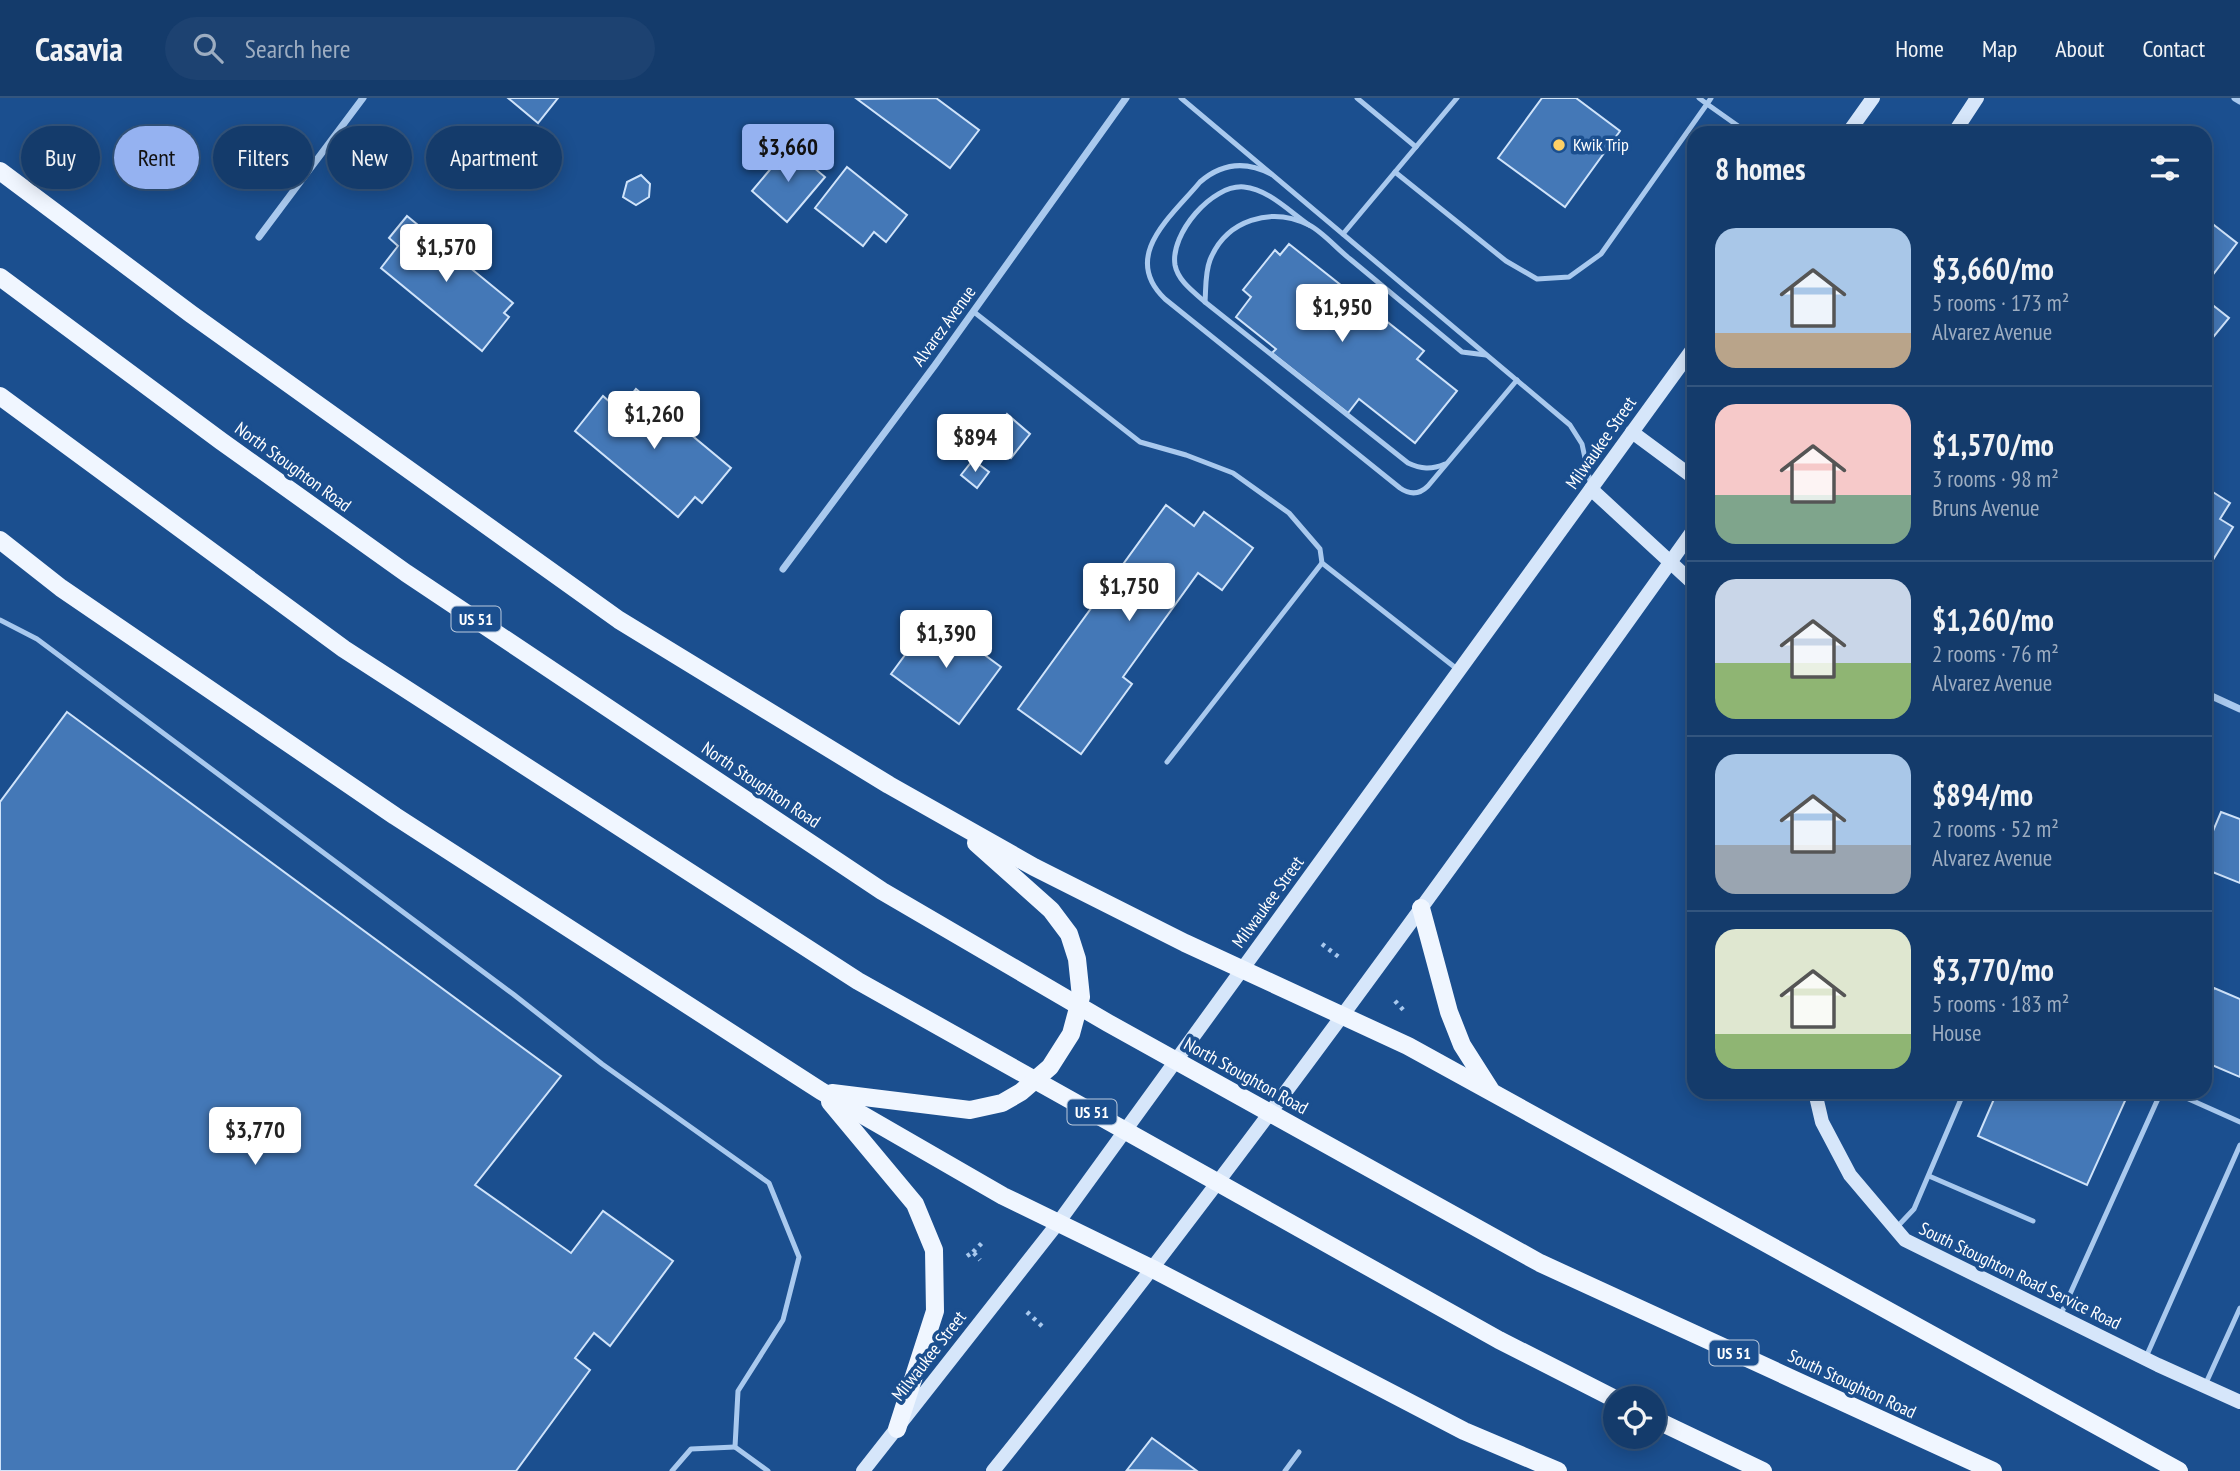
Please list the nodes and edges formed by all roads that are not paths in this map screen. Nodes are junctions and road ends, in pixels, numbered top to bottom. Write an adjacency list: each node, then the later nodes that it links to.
1 (363, 98): 23 (street)
2 (1126, 98): 26 (street, Alvarez Avenue)
3 (1181, 98): 20 (lane)
4 (1357, 98): 17 (lane)
5 (1457, 98): 17 (lane)
6 (1699, 98): 10 (lane)
7 (1873, 98): 14 (street)
8 (1977, 98): 15 (street)
9 (2235, 98): 11 (street)
10 (1709, 101): 12 (lane); 13 (lane)
11 (2240, 101)
12 (1691, 126)
13 (1739, 126)
14 (1853, 126)
15 (1959, 126)
16 (1687, 132): 19 (lane)
17 (1416, 147): 19 (lane)
18 (0, 170): 46 (main road)
19 (1395, 172): 22 (lane)
20 (1271, 174): 22 (lane); 32 (lane)
21 (1309, 225): 25 (lane); 25 (lane); 27 (lane)
22 (1343, 234): 27 (lane)
23 (258, 237)
24 (0, 277): 62 (main road, North Stoughton Road / US 51)
25 (1205, 302): 32 (lane)
26 (974, 312): 38 (lane); 39 (street, Alvarez Avenue)
27 (1487, 355): 29 (lane)
28 (1687, 357): 31 (street, Milwaukee Street)
29 (1517, 380): 32 (lane); 34 (lane)
30 (0, 396): 68 (main road, US 51)
31 (1632, 432): 33 (street); 34 (street, Milwaukee Street)
32 (1448, 463)
33 (1687, 473)
34 (1591, 489): 37 (street); 42 (street, Milwaukee Street)
35 (1687, 539): 37 (street)
36 (0, 540): 50 (main road)
37 (1671, 561): 40 (street); 47 (street)
38 (1322, 563): 42 (lane); 45 (lane)
39 (783, 569)
40 (1687, 577)
41 (0, 620): 72 (lane)
42 (1460, 671): 48 (street, Milwaukee Street)
43 (2212, 696): 44 (street)
44 (2240, 709)
45 (1167, 762)
46 (947, 818): 48 (main road); 50 (main road)
47 (1420, 908): 49 (street); 51 (main road)
48 (1241, 971): 49 (main road); 60 (street, Milwaukee Street)
49 (1342, 1016): 51 (main road); 63 (street)
50 (821, 1091): 60 (main road); 71 (main road)
51 (1492, 1092): 82 (main road)
52 (1817, 1099): 61 (street, South Stoughton Road Service Road)
53 (1961, 1099): 58 (lane)
54 (2158, 1099): 65 (lane)
55 (2189, 1099): 56 (lane)
56 (2240, 1122)
57 (2240, 1145): 66 (lane)
58 (1928, 1175): 59 (lane); 61 (lane)
59 (2033, 1221)
60 (1058, 1223): 63 (main road); 71 (street, Milwaukee Street)
61 (1895, 1229): 65 (street, South Stoughton Road Service Road)
62 (1541, 1264): 81 (main road, South Stoughton Road / US 51)
63 (1151, 1268): 77 (street); 79 (main road)
64 (2240, 1308): 67 (lane)
65 (2060, 1317): 66 (street, South Stoughton Road Service Road)
66 (2145, 1359): 67 (street, South Stoughton Road Service Road)
67 (2204, 1386): 69 (street, South Stoughton Road Service Road)
68 (1603, 1393)
69 (2240, 1402)
70 (1666, 1425): 80 (main road)
71 (897, 1429): 76 (street, Milwaukee Street)
72 (735, 1447): 74 (lane); 75 (lane)
73 (1299, 1452): 78 (lane)
74 (672, 1471)
75 (768, 1471)
76 (863, 1471)
77 (993, 1471)
78 (1284, 1471)
79 (1558, 1471)
80 (1763, 1471)
81 (1993, 1471)
82 (2179, 1471)

